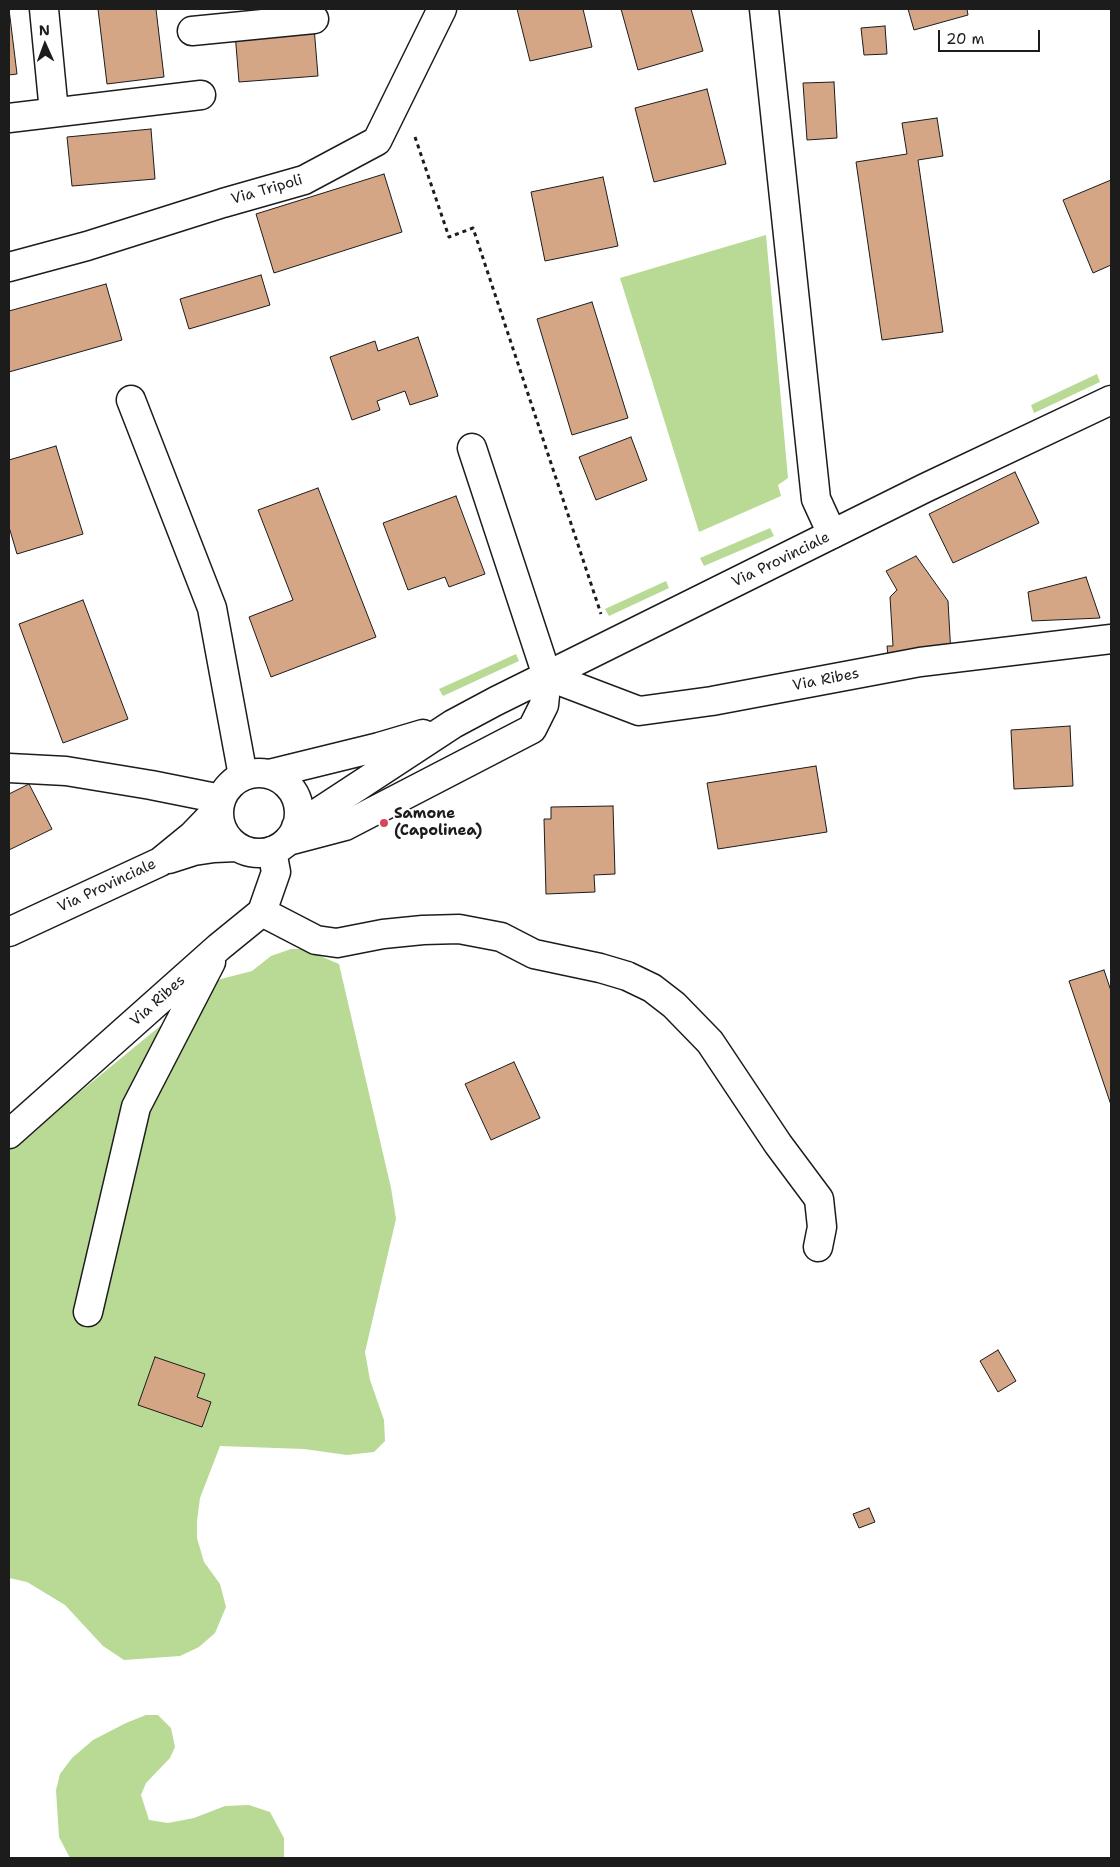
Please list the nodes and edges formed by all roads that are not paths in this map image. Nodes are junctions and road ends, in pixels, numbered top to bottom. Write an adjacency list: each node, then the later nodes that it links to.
1 (44, 9): 7 (street)
2 (442, 9): 9 (street, Via Tripoli)
3 (764, 9): 13 (street)
4 (314, 19): 5 (street)
5 (192, 31)
6 (200, 95): 7 (street)
7 (54, 112): 8 (street)
8 (9, 118)
9 (9, 266)
10 (131, 400): 18 (street)
11 (1111, 400): 13 (street, Via Provinciale)
12 (472, 448): 15 (street)
13 (832, 534): 15 (street, Via Provinciale)
14 (1111, 639): 15 (street, Via Ribes)
15 (547, 676): 16 (street, Via Provinciale); 20 (street)
16 (453, 724): 18 (street, Via Provinciale); 20 (street, Via Provinciale)
17 (9, 768): 19 (street)
18 (256, 775): 19 (street); 20 (street)
19 (220, 803): 21 (street); 22 (street, Via Provinciale)
20 (286, 840): 21 (street); 23 (street)
21 (237, 847): 22 (street)
22 (160, 862): 24 (street, Via Provinciale)
23 (262, 912): 25 (street, Via Ribes); 27 (street)
24 (9, 932)
25 (219, 947): 26 (street, Via Ribes); 28 (street)
26 (9, 1134)
27 (818, 1247)
28 (88, 1312)

